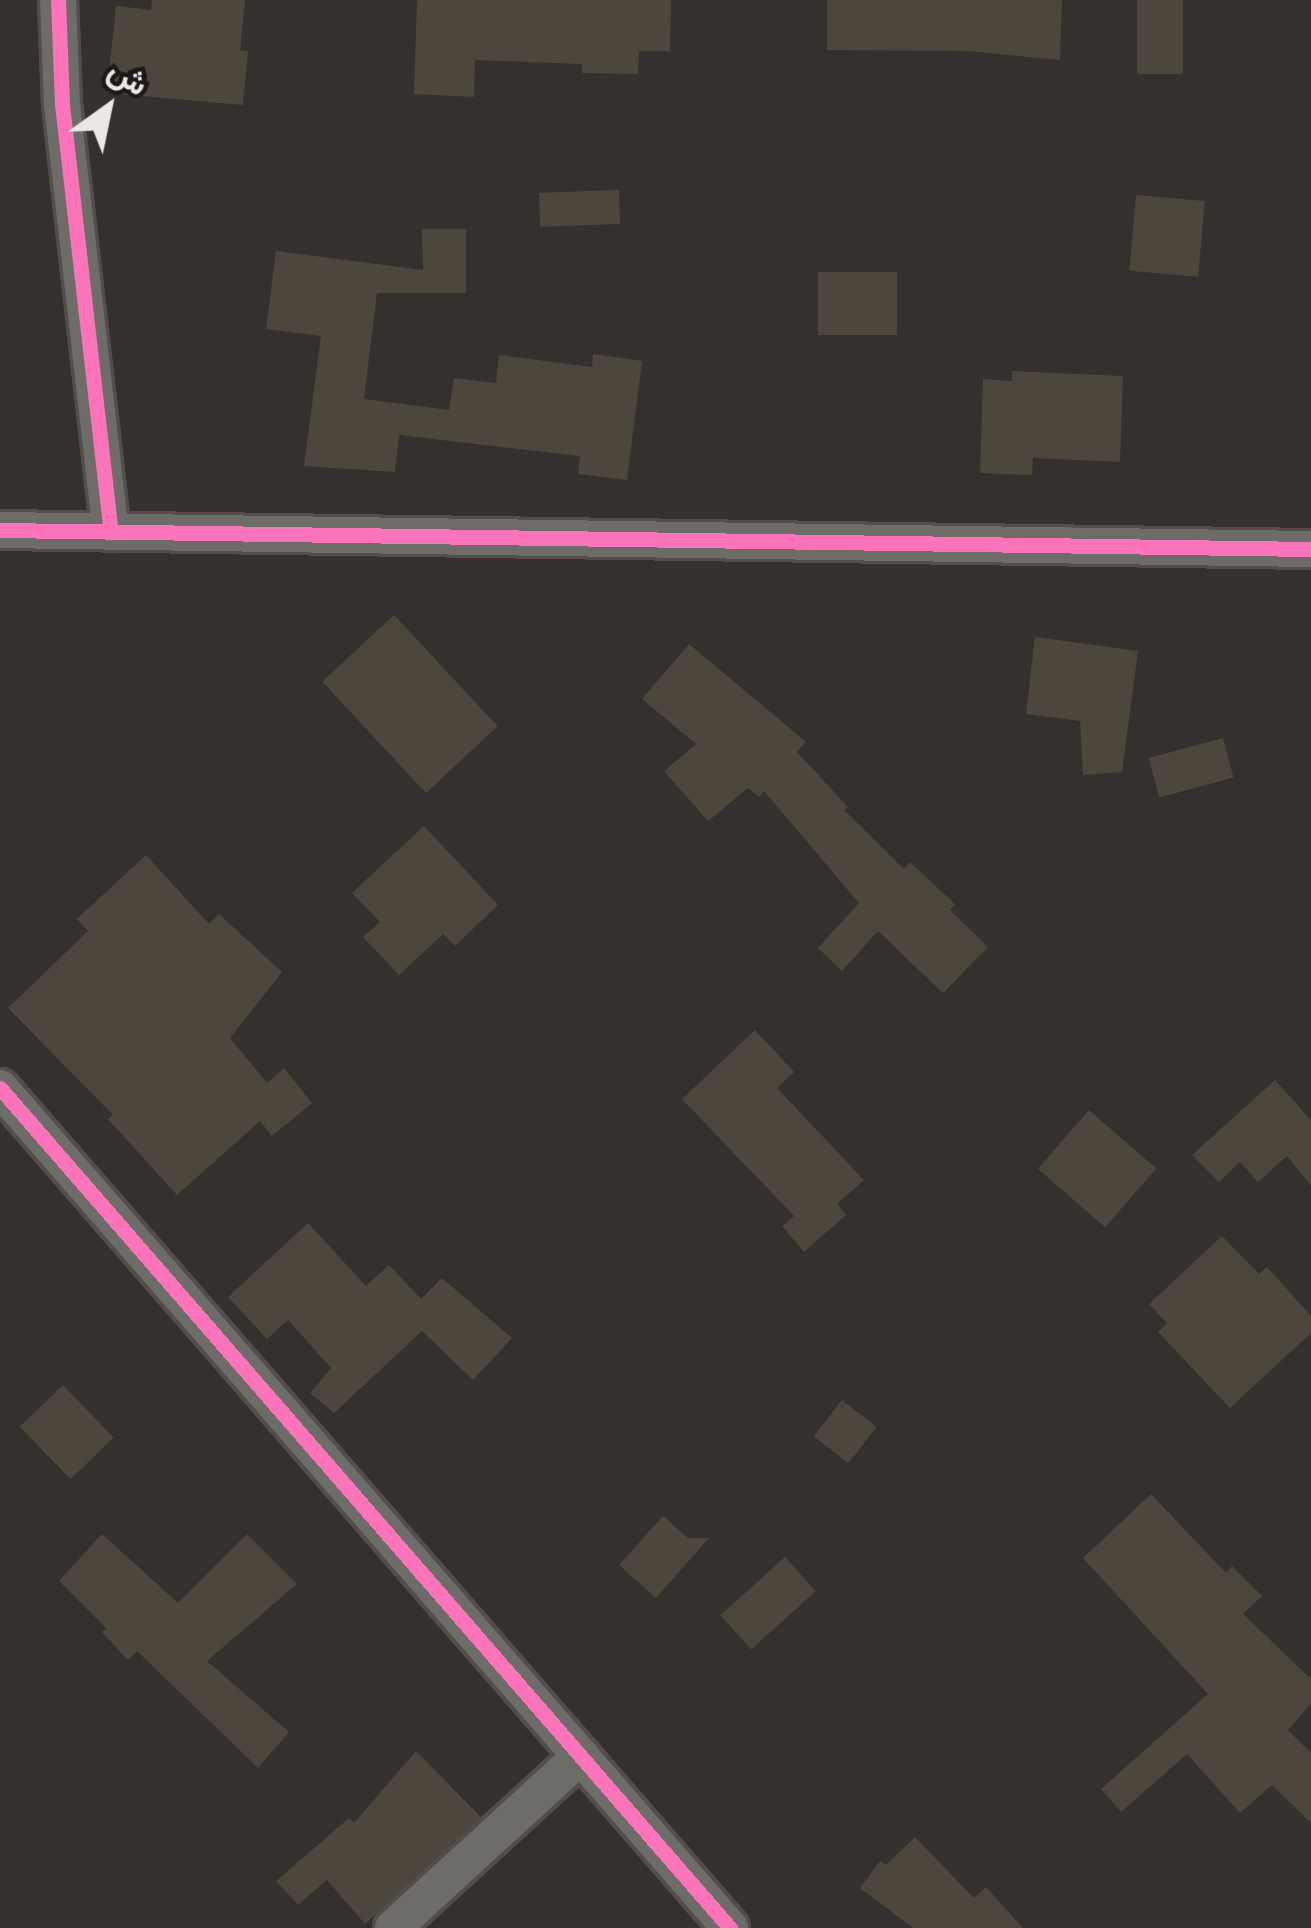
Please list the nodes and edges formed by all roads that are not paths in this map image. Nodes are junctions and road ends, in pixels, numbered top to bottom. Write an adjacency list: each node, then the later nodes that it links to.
1 (58, 0): 3 (street)
2 (0, 530): 3 (street)
3 (111, 532): 4 (street)
4 (1311, 549)
5 (0, 1088): 6 (street)
6 (581, 1756): 7 (street); 8 (street)
7 (393, 1928)
8 (730, 1928)

